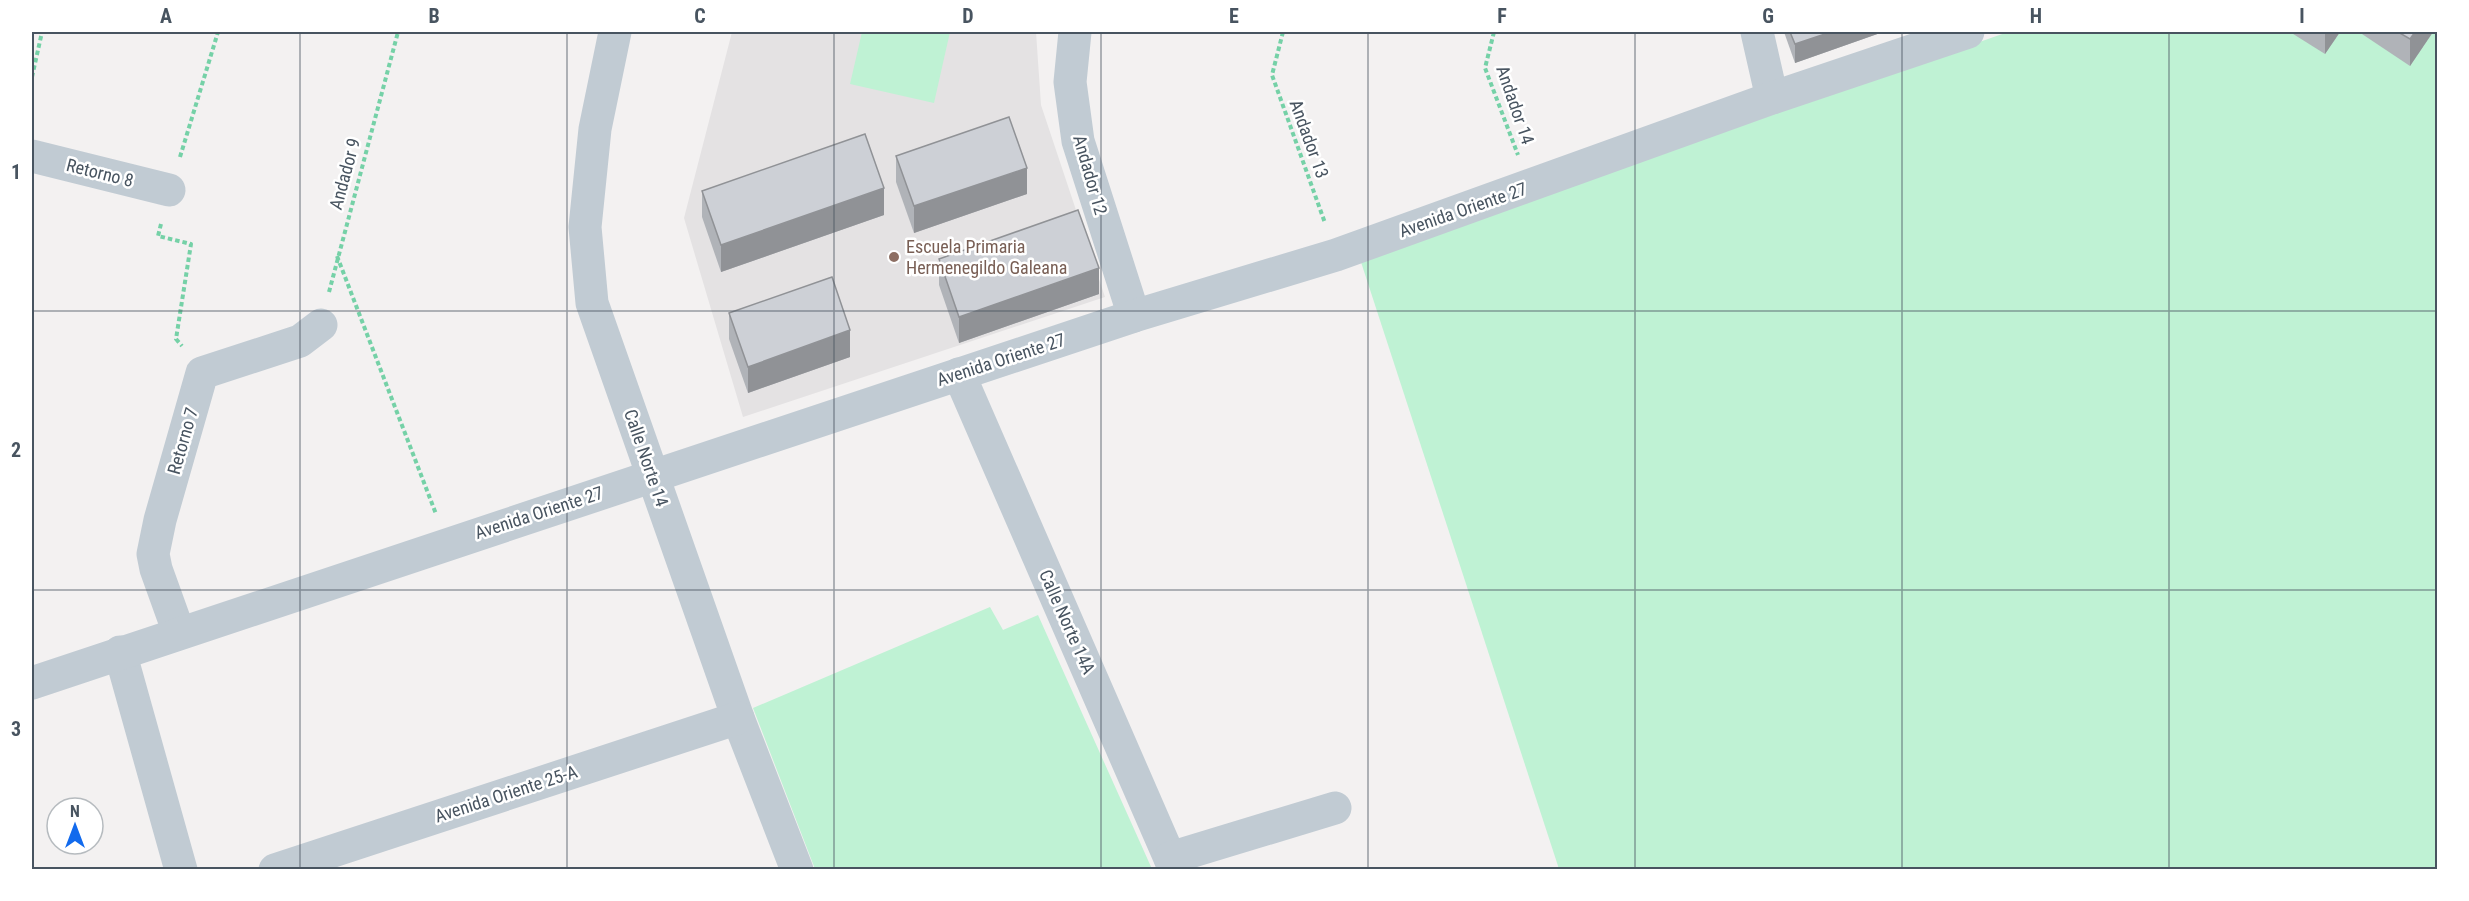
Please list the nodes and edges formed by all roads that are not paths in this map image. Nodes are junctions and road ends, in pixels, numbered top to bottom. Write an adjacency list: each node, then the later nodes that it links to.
1 (615, 32): 11 (street, Calle Norte 14)
2 (1075, 32): 8 (street, Andador 12)
3 (1757, 32): 5 (street)
4 (1968, 32): 5 (street, Avenida Oriente 27)
5 (1772, 98): 8 (street, Avenida Oriente 27)
6 (32, 156): 7 (street, Retorno 8)
7 (169, 190)
8 (1134, 316): 10 (street, Avenida Oriente 27)
9 (321, 325): 12 (street, Retorno 7)
10 (959, 374): 11 (street, Avenida Oriente 27); 17 (street, Calle Norte 14A)
11 (652, 478): 12 (street, Avenida Oriente 27); 15 (street, Calle Norte 14)
12 (180, 633): 13 (street, Avenida Oriente 27)
13 (120, 652): 14 (street, Avenida Oriente 27); 18 (street)
14 (32, 683)
15 (738, 718): 19 (street, Avenida Oriente 25-A); 20 (street, Calle Norte 14)
16 (1335, 808): 17 (street)
17 (1172, 864)
18 (181, 870)
19 (274, 870)
20 (797, 870)

